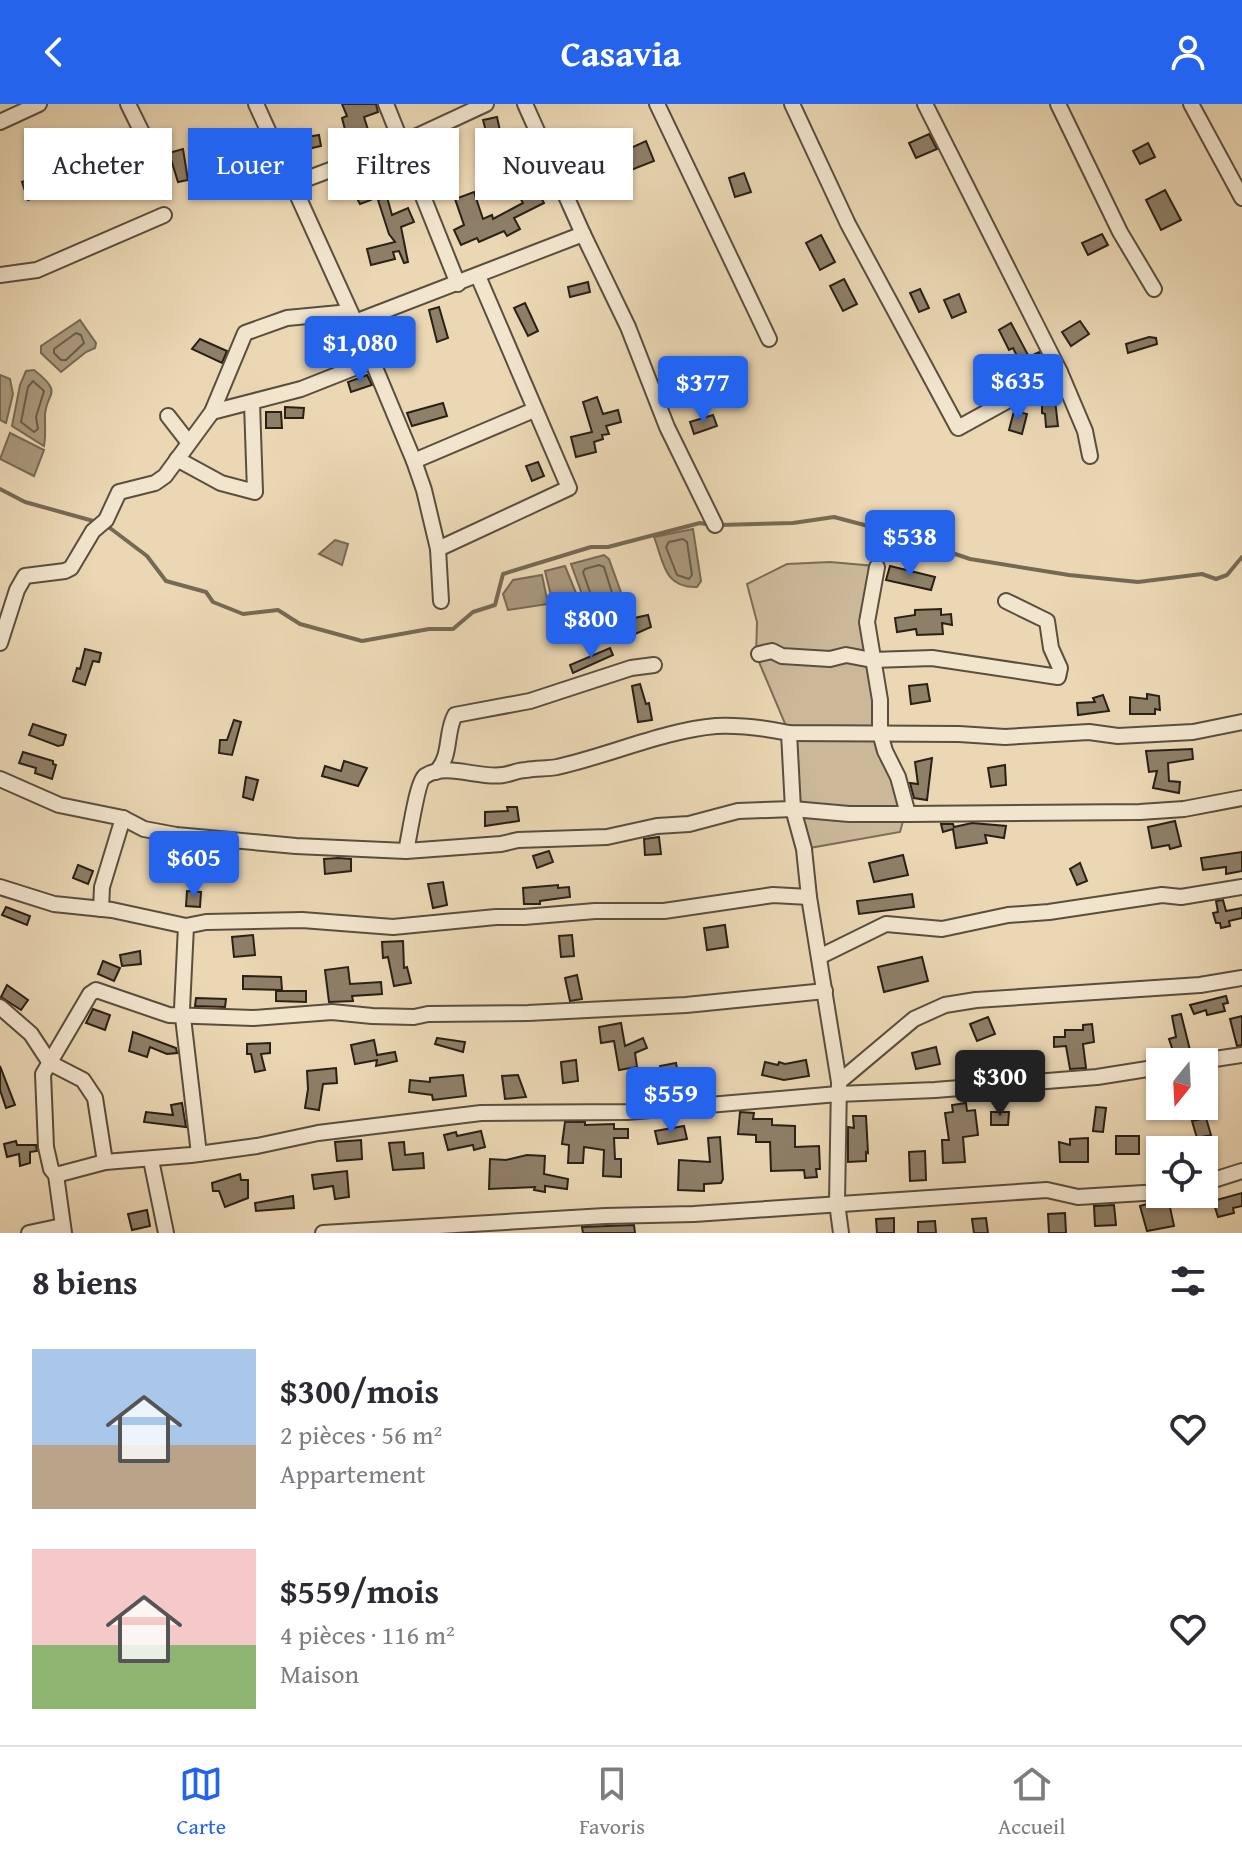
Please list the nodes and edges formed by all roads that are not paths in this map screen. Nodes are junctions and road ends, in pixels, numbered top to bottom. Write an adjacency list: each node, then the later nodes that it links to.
1 (39, 104): 12 (street)
2 (128, 104): 13 (street)
3 (256, 104): 14 (street)
4 (386, 104): 15 (street)
5 (486, 104): 16 (street)
6 (525, 104): 21 (street)
7 (657, 104): 27 (street)
8 (792, 104): 29 (street)
9 (925, 104): 29 (street)
10 (1058, 104): 25 (street)
11 (1191, 104): 17 (street)
12 (0, 122)
13 (140, 128)
14 (267, 128)
15 (396, 128)
16 (434, 128)
17 (1242, 198)
18 (300, 200): 26 (street)
19 (425, 200): 24 (street)
20 (164, 215): 22 (street)
21 (583, 234): 23 (street); 38 (street)
22 (0, 275)
23 (478, 276): 24 (street); 31 (street)
24 (458, 284): 26 (street)
25 (1154, 289)
26 (353, 317): 28 (street); 32 (street)
27 (769, 339)
28 (372, 361): 30 (street); 37 (street)
29 (1060, 372): 35 (street)
30 (252, 403): 32 (street); 36 (street)
31 (534, 410): 37 (street); 39 (street)
32 (212, 412): 34 (street)
33 (168, 416): 34 (street)
34 (189, 443): 36 (street)
35 (1090, 456)
36 (177, 459): 43 (street)
37 (414, 461): 39 (street)
38 (715, 525)
39 (438, 549): 41 (street)
40 (877, 567): 45 (street)
41 (441, 601)
42 (1006, 601): 45 (street)
43 (0, 643)
44 (759, 654): 45 (street)
45 (872, 660): 49 (street)
46 (654, 665): 50 (street)
47 (1242, 722): 49 (street)
48 (789, 733): 49 (street); 50 (street); 53 (street)
49 (880, 733): 54 (street)
50 (436, 772): 56 (street)
51 (0, 779): 55 (street)
52 (1242, 798): 54 (street)
53 (793, 809): 54 (street); 56 (street); 59 (street)
54 (908, 814)
55 (123, 818): 56 (street); 60 (street)
56 (406, 851)
57 (0, 887): 60 (street)
58 (1242, 887): 62 (street)
59 (809, 897): 61 (street); 62 (street)
60 (101, 909): 61 (street)
61 (186, 926): 66 (street)
62 (819, 957): 64 (street)
63 (1242, 978): 71 (street)
64 (825, 991): 66 (street); 71 (street)
65 (0, 1007): 69 (street)
66 (184, 1016): 69 (street); 72 (street)
67 (1242, 1055): 68 (street)
68 (1218, 1059)
69 (50, 1063): 74 (street); 76 (street)
70 (1146, 1069): 71 (street)
71 (839, 1088): 72 (street); 79 (street)
72 (199, 1154): 73 (street)
73 (151, 1160): 74 (street); 83 (street)
74 (105, 1162): 76 (street)
75 (1242, 1171): 77 (street)
76 (56, 1175): 81 (street)
77 (1218, 1179)
78 (1146, 1193): 79 (street)
79 (837, 1203): 80 (street); 85 (street)
80 (526, 1227): 84 (street)
81 (63, 1230): 82 (street)
82 (29, 1233)
83 (166, 1233)
84 (323, 1233)
85 (841, 1233)

